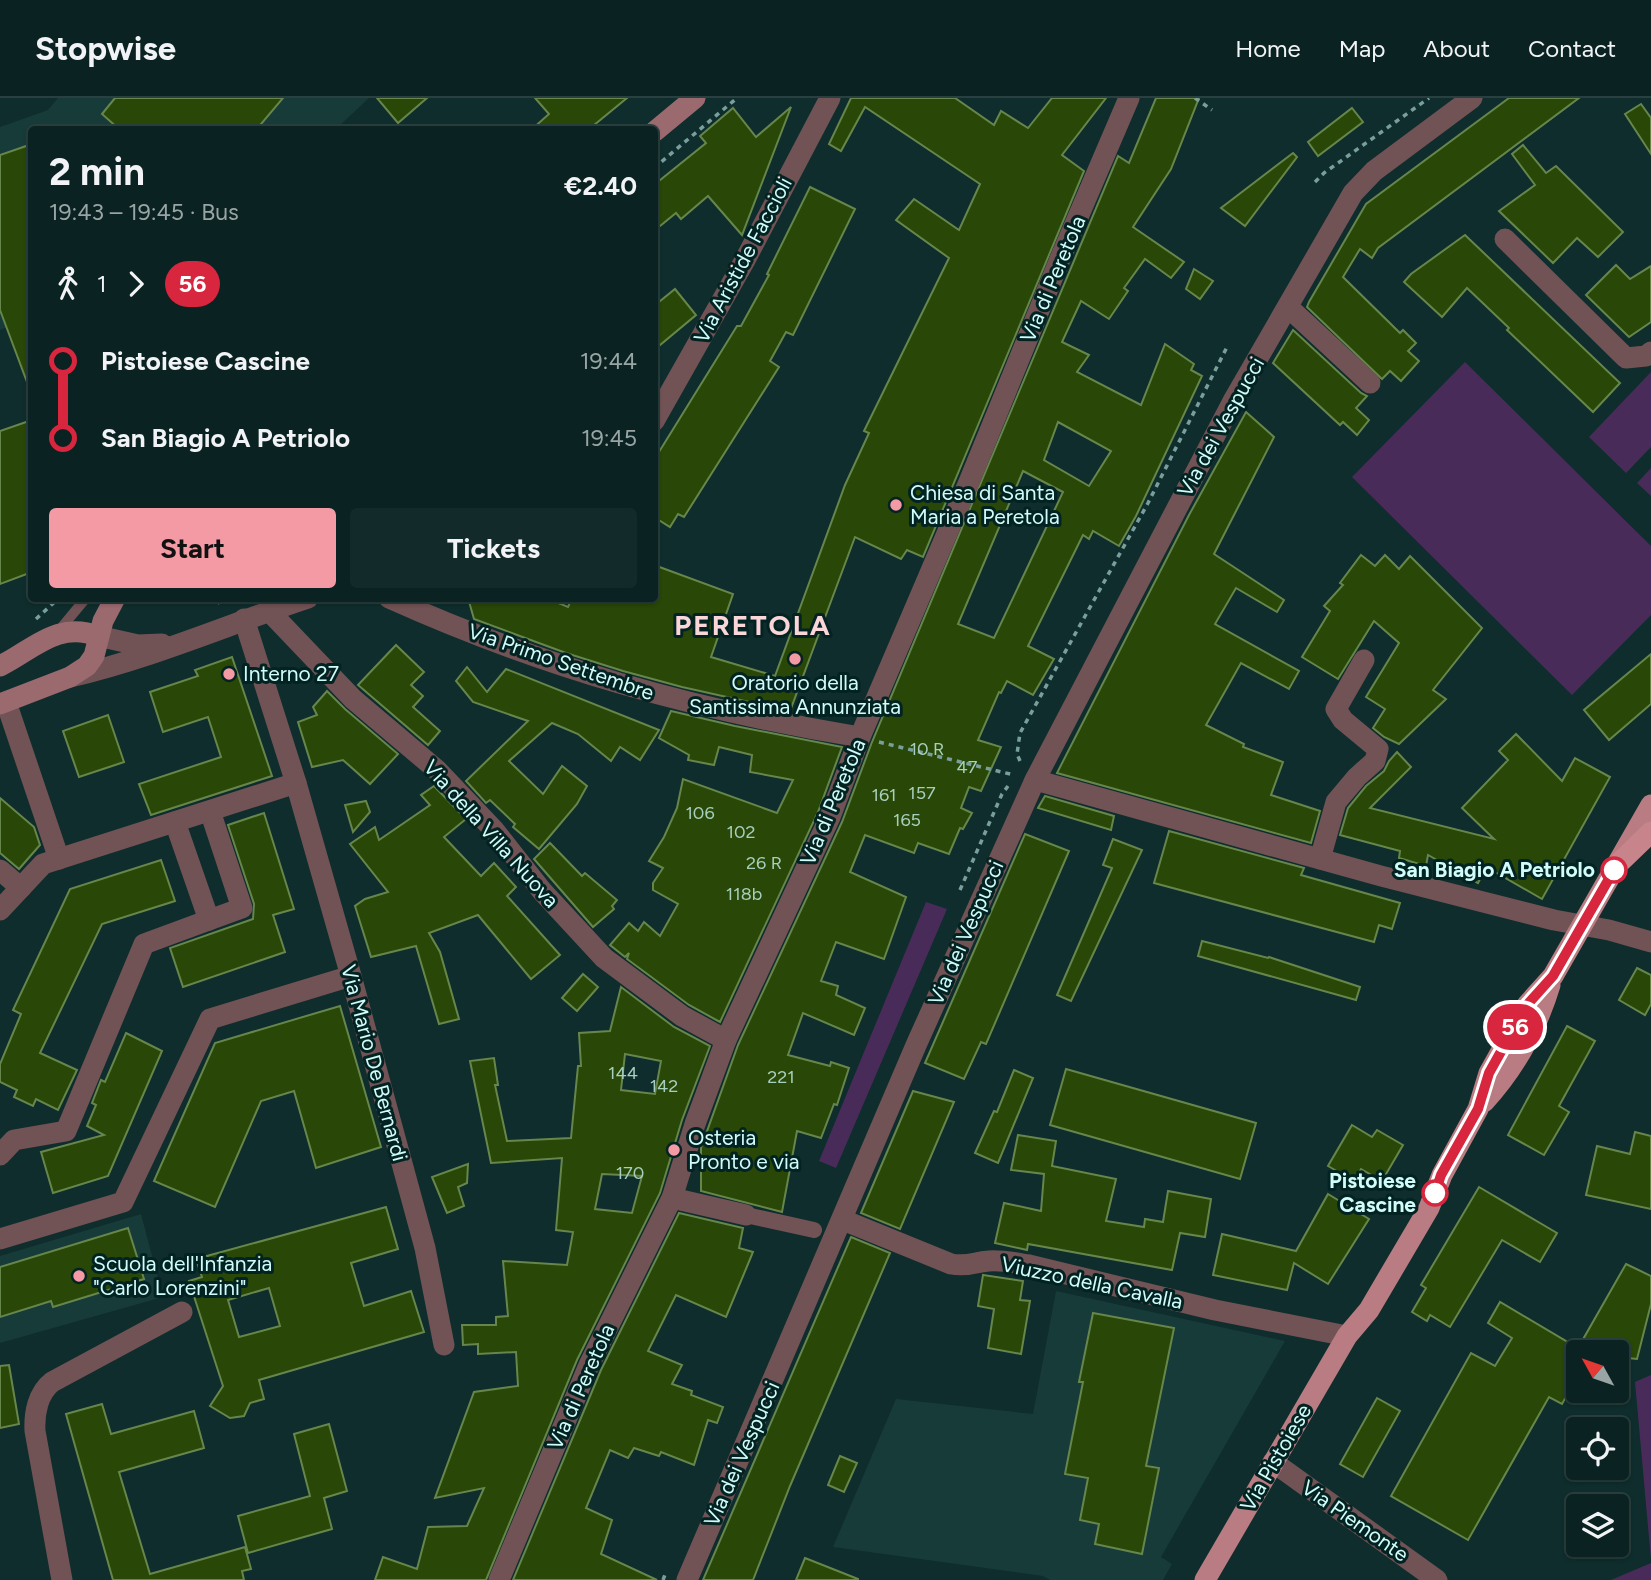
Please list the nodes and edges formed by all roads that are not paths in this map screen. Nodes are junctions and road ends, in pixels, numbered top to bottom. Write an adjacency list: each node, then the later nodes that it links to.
1 (695, 98): 5 (main road)
2 (830, 98): 10 (street, Via Aristide Faccioli)
3 (1129, 98): 24 (street, Via di Peretola)
4 (1472, 98): 7 (street, Via dei Vespucci)
5 (658, 129)
6 (1505, 239): 8 (street)
7 (1288, 307): 9 (street); 25 (street, Via dei Vespucci)
8 (1651, 352)
9 (1370, 383)
10 (658, 414)
11 (83, 602): 17 (lane)
12 (114, 602): 18 (main road)
13 (296, 602): 15 (street)
14 (399, 602): 24 (street, Via Primo Settembre)
15 (269, 611): 16 (street); 41 (street, Via della Villa Nuova)
16 (244, 619): 19 (street); 26 (street, Via Mario De Bernardi)
17 (57, 633): 18 (main road); 21 (main road)
18 (98, 636): 19 (street); 22 (main road)
19 (178, 643): 22 (street)
20 (1364, 660): 32 (street)
21 (0, 666)
22 (71, 677): 23 (main road)
23 (3, 703): 31 (street)
24 (860, 737): 41 (street, Via di Peretola)
25 (1026, 778): 32 (street); 45 (street, Via dei Vespucci)
26 (296, 783): 28 (street); 40 (street, Via Mario De Bernardi)
27 (1651, 806): 33 (main road, Via Pistoiese)
28 (210, 811): 29 (street); 37 (street)
29 (175, 822): 31 (street); 37 (street)
30 (1651, 832): 33 (highway)
31 (59, 859): 35 (street)
32 (1320, 859): 38 (street)
33 (1618, 864): 38 (main road, Via Pistoiese)
34 (0, 870): 35 (street)
35 (20, 888): 36 (street)
36 (0, 910)
37 (209, 920): 42 (street)
38 (1582, 926): 39 (street); 49 (main road, Via Pistoiese)
39 (1651, 942)
40 (351, 976): 47 (street); 50 (street, Via Mario De Bernardi)
41 (726, 1040): 43 (street, Via di Peretola)
42 (5, 1141)
43 (673, 1198): 44 (street); 53 (street, Via di Peretola)
44 (746, 1215): 46 (street)
45 (843, 1220): 49 (street, Viuzzo della Cavalla); 54 (street, Via dei Vespucci)
46 (814, 1230)
47 (0, 1239)
48 (182, 1312): 52 (street)
49 (1347, 1336): 51 (main road, Via Pistoiese)
50 (444, 1345)
51 (1273, 1462): 55 (main road, Via Pistoiese); 56 (street, Via Piemonte)
52 (62, 1580)
53 (499, 1580)
54 (687, 1580)
55 (1205, 1580)
56 (1437, 1580)

